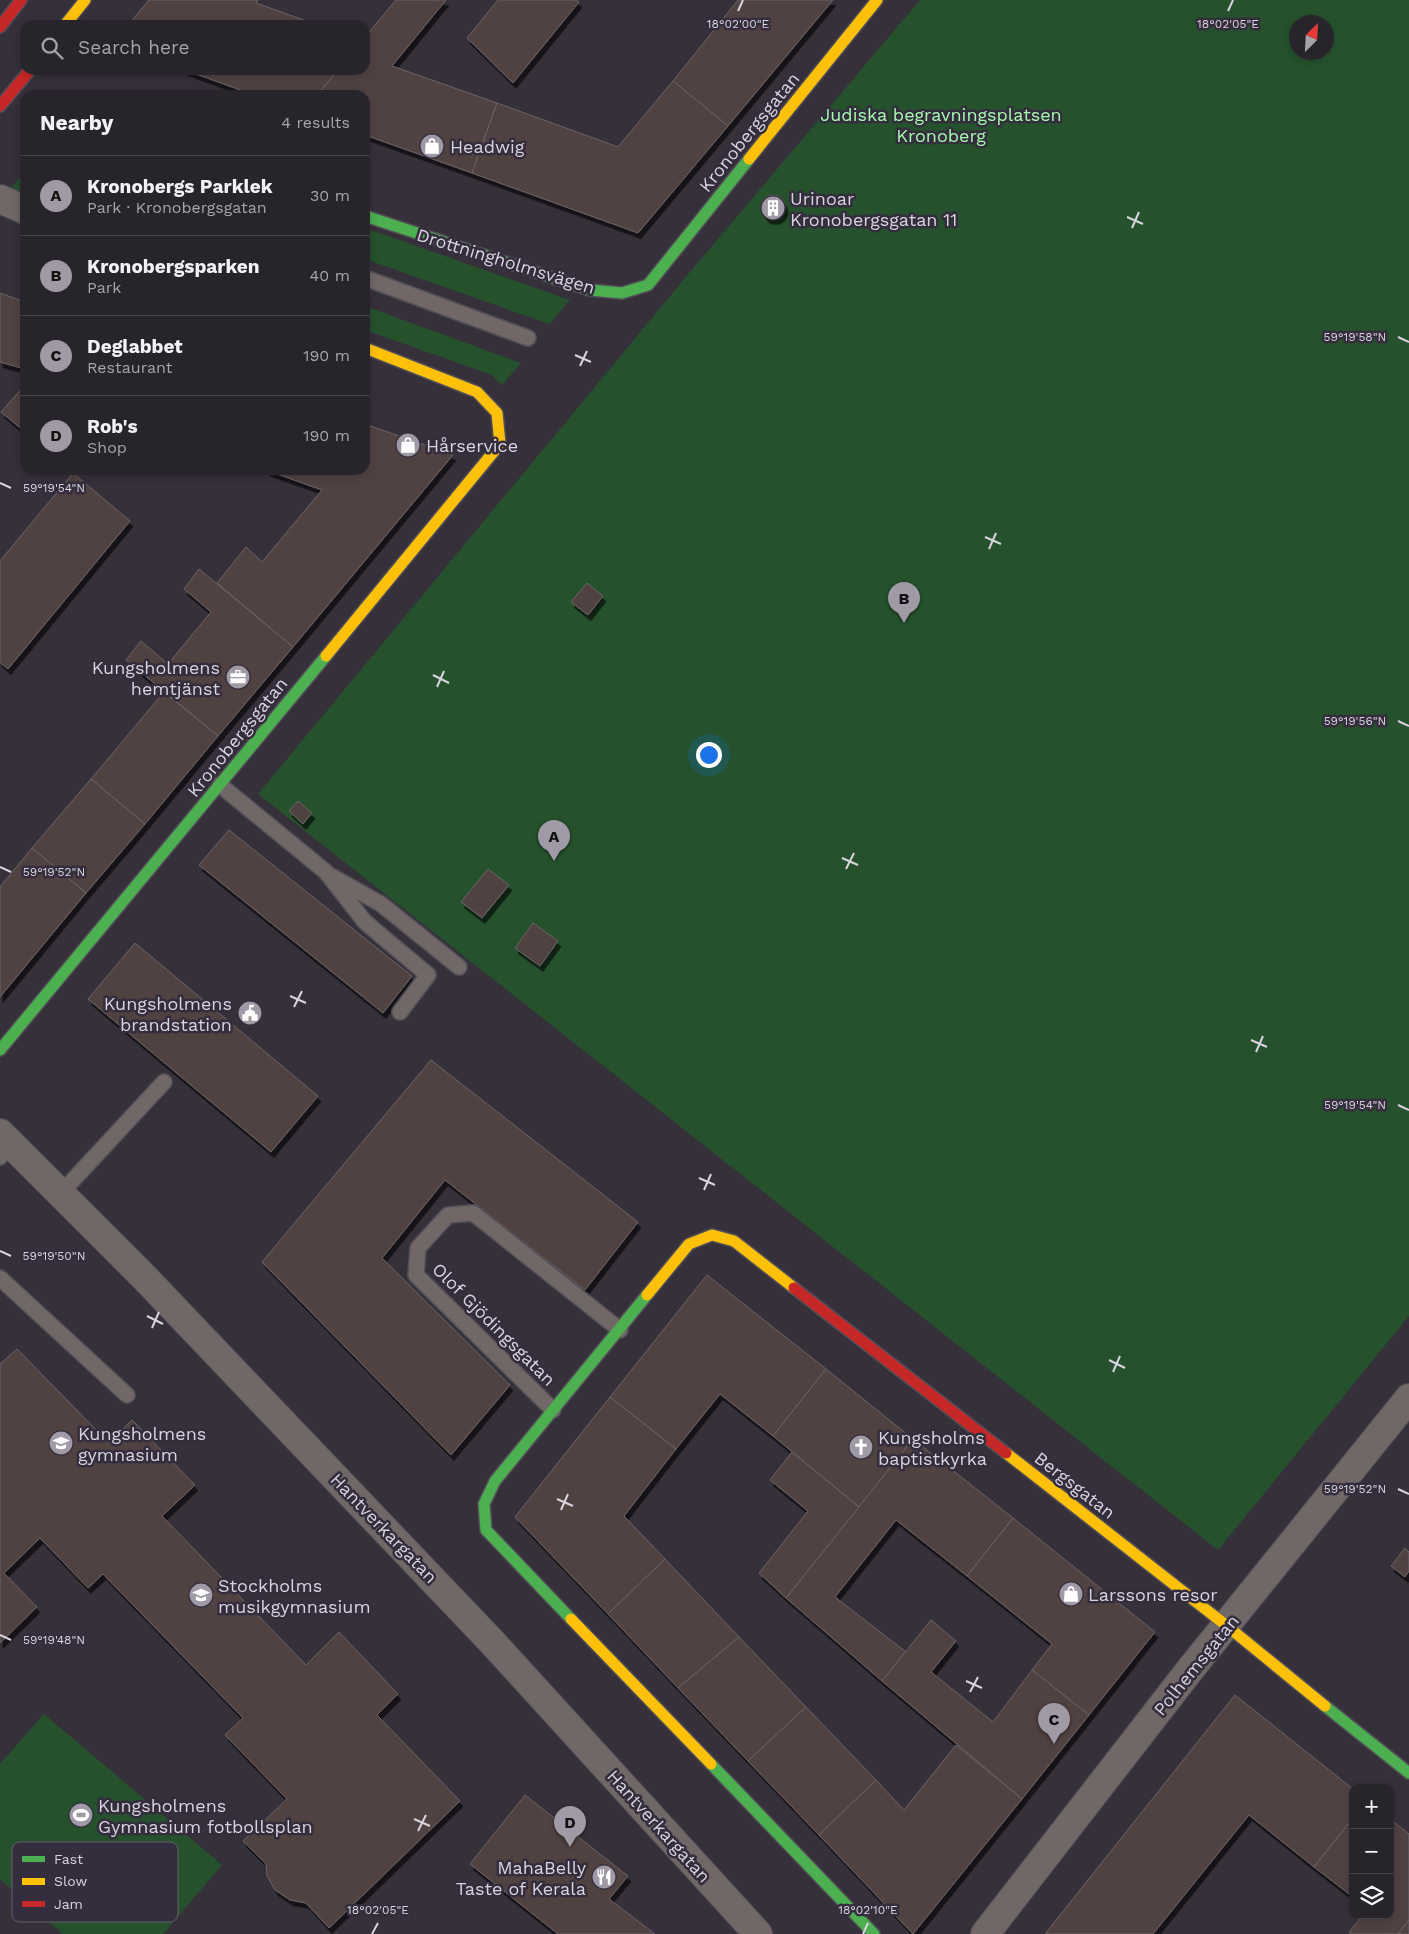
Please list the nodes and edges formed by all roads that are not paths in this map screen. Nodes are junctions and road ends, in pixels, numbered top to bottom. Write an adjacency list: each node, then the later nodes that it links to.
1 (21, 0): 5 (street)
2 (85, 0): 4 (street)
3 (877, 0): 12 (street, Kronobergsgatan)
4 (69, 20)
5 (0, 27)
6 (26, 75): 7 (street)
7 (9, 98)
8 (0, 199): 9 (street)
9 (20, 208)
10 (370, 218): 12 (street, Drottningholmsvägen)
11 (370, 280): 13 (lane)
12 (648, 285)
13 (528, 338)
14 (370, 350): 15 (street, Kronobergsgatan)
15 (220, 785): 16 (lane); 19 (street, Kronobergsgatan)
16 (326, 872): 17 (lane); 18 (lane)
17 (459, 967)
18 (400, 1012)
19 (0, 1050)
20 (164, 1082): 22 (lane)
21 (4, 1145): 22 (street, Hantverkargatan)
22 (61, 1193): 31 (street, Hantverkargatan)
23 (712, 1234): 25 (street, Olof Gjödingsgatan); 29 (street, Bergsgatan)
24 (0, 1278): 26 (lane)
25 (620, 1330): 28 (street, Olof Gjödingsgatan); 28 (lane, Olof Gjödingsgatan)
26 (126, 1395)
27 (1409, 1398): 29 (street, Polhemsgatan)
28 (553, 1410): 32 (street, Olof Gjödingsgatan)
29 (1227, 1626): 30 (street, Bergsgatan); 33 (street, Polhemsgatan)
30 (1409, 1773)
31 (758, 1934)
32 (874, 1934)
33 (985, 1934)

